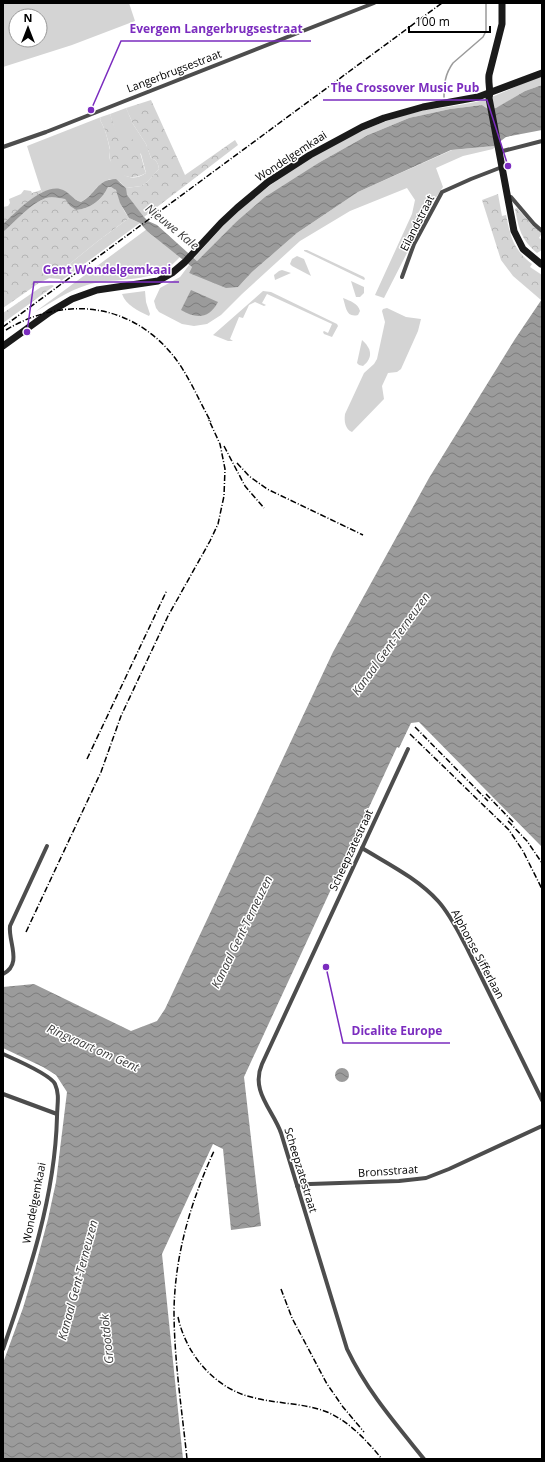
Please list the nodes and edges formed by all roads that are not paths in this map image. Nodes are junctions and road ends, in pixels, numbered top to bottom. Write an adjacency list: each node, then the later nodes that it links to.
1 (374, 3): 6 (street, Langerbrugsestraat)
2 (502, 3): 4 (main road)
3 (542, 73): 4 (main road, Wondelgemkaai)
4 (490, 93): 7 (main road); 13 (main road, Wondelgemkaai)
5 (542, 141): 7 (street)
6 (3, 146)
7 (499, 152): 8 (main road)
8 (502, 167): 9 (main road); 12 (street, Eilandstraat)
9 (508, 198): 10 (street); 11 (main road)
10 (542, 230)
11 (540, 264)
12 (402, 277)
13 (3, 346)
14 (408, 749): 16 (street, Scheepzatestraat)
15 (47, 846): 17 (street)
16 (362, 848): 20 (street, Alphonse Sifferlaan); 23 (street, Scheepzatestraat)
17 (3, 974)
18 (3, 1054): 21 (street, Wondelgemkaai)
19 (3, 1094): 21 (street)
20 (542, 1100)
21 (57, 1114): 24 (street, Wondelgemkaai)
22 (542, 1126): 23 (street, Bronsstraat)
23 (297, 1186): 25 (street, Scheepzatestraat)
24 (3, 1348)
25 (424, 1459)

